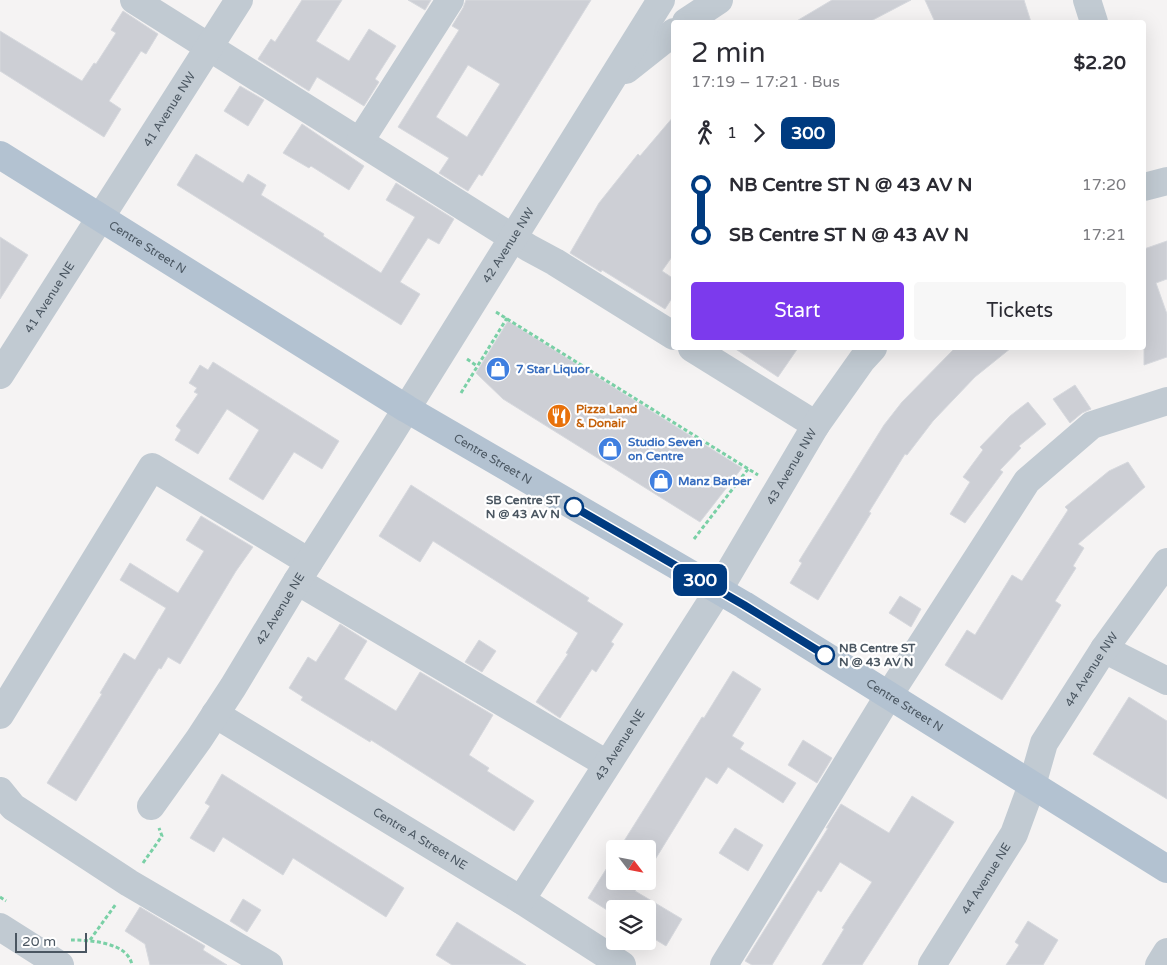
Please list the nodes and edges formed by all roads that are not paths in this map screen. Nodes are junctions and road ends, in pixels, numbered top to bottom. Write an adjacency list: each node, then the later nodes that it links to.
1 (134, 0): 8 (street)
2 (239, 0): 8 (street, 41 Avenue NW)
3 (450, 0): 10 (street)
4 (661, 0): 9 (street, 42 Avenue NW)
5 (719, 0): 6 (street)
6 (689, 20)
7 (671, 34): 9 (street, 42 Avenue NW)
8 (209, 47): 10 (street); 14 (street, 41 Avenue NW)
9 (610, 82): 15 (street, 42 Avenue NW)
10 (360, 141): 15 (street)
11 (0, 155): 14 (main road, Centre Street N)
12 (1167, 181): 13 (street)
13 (1146, 186)
14 (101, 219): 19 (street, 41 Avenue NE); 21 (main road, Centre Street N)
15 (514, 238): 16 (street); 21 (street, 42 Avenue NW)
16 (671, 331)
17 (695, 350): 22 (street)
18 (871, 350): 22 (street, 43 Avenue NW)
19 (0, 376)
20 (1167, 400): 28 (street)
21 (406, 409): 24 (street, 42 Avenue NE); 25 (main road, Centre Street N)
22 (816, 425): 25 (street, 43 Avenue NW)
23 (1167, 562): 26 (street, 44 Avenue NW)
24 (303, 572): 29 (street, 42 Avenue NE); 30 (street); 31 (street)
25 (718, 591): 28 (main road, Centre Street N); 31 (street, 43 Avenue NE)
26 (1104, 649): 27 (street); 32 (street, 44 Avenue NW)
27 (1167, 681)
28 (889, 695): 32 (main road, Centre Street N); 42 (street)
29 (215, 714): 34 (street, 42 Avenue NE); 36 (street, Centre A Street NE)
30 (0, 715)
31 (607, 764): 36 (street, 43 Avenue NE)
32 (1032, 786): 35 (main road, Centre Street N); 43 (street, 44 Avenue NE)
33 (0, 791): 40 (street)
34 (151, 806)
35 (1167, 869)
36 (521, 900): 41 (street, Centre A Street NE)
37 (0, 926): 39 (street)
38 (1167, 952): 44 (street)
39 (60, 965)
40 (269, 965)
41 (622, 965)
42 (724, 965)
43 (932, 965)
44 (1159, 965)

